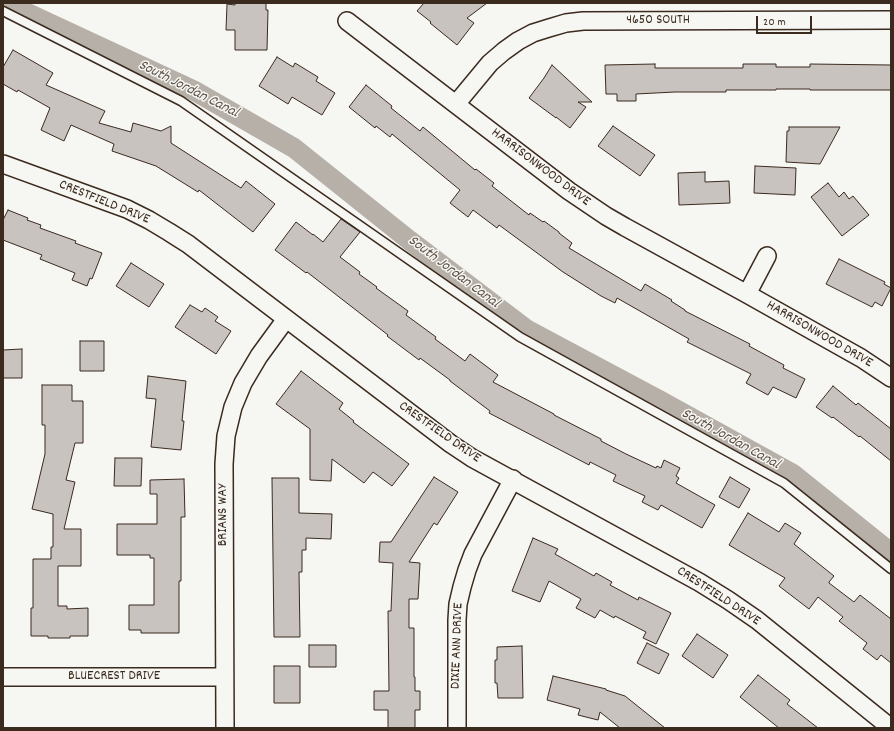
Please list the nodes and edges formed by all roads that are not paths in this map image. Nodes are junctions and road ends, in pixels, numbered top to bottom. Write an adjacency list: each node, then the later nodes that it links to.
1 (3, 11): 11 (lane)
2 (891, 20): 4 (street, 4650 SOUTH)
3 (347, 21): 4 (street, HARRISONWOOD DRIVE)
4 (456, 104): 7 (street, HARRISONWOOD DRIVE)
5 (3, 164): 8 (street, CRESTFIELD DRIVE)
6 (767, 256): 7 (street)
7 (747, 294): 9 (street, HARRISONWOOD DRIVE)
8 (286, 319): 10 (street, CRESTFIELD DRIVE); 13 (street, BRIANS WAY)
9 (891, 378)
10 (513, 480): 15 (street, DIXIE ANN DRIVE); 16 (street, CRESTFIELD DRIVE)
11 (891, 569)
12 (3, 677): 13 (street, BLUECREST DRIVE)
13 (224, 677): 14 (street, BRIANS WAY)
14 (224, 728)
15 (457, 728)
16 (891, 728)

